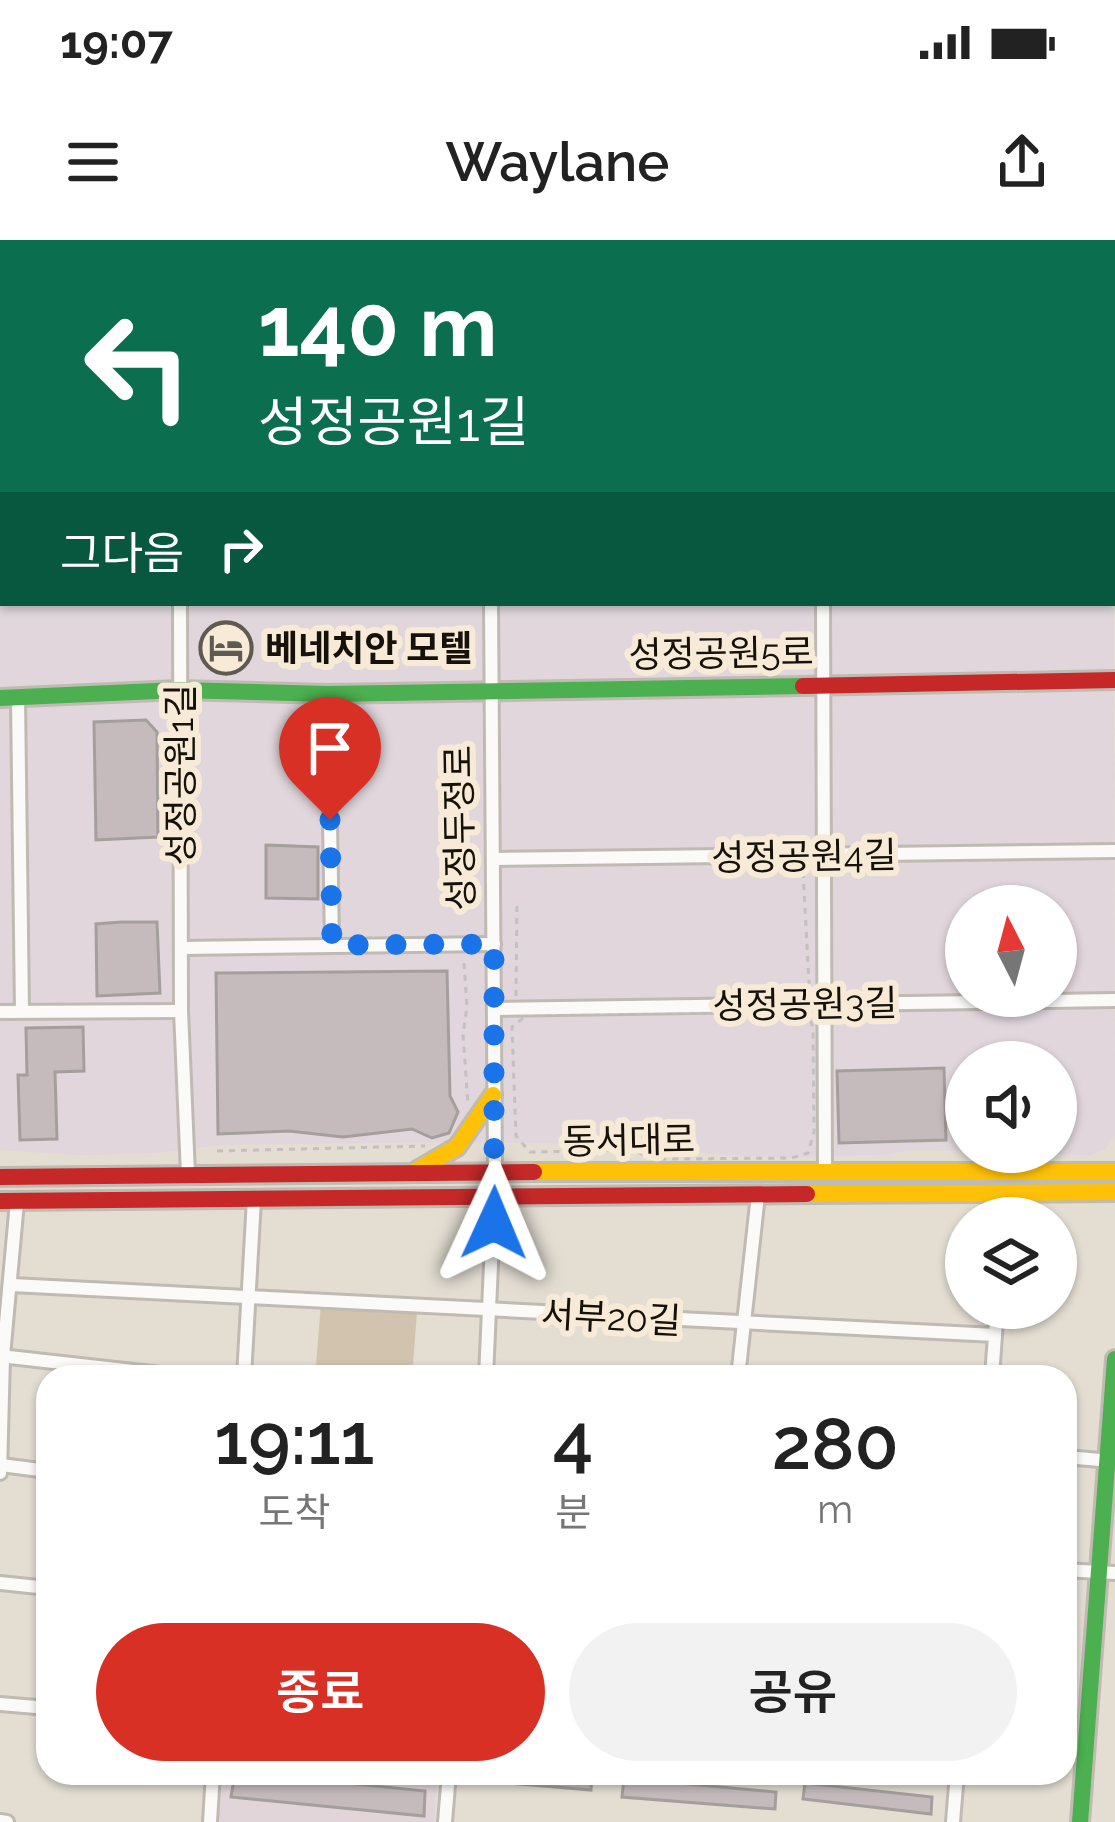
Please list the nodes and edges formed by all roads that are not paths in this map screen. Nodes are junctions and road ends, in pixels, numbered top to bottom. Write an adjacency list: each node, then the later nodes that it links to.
1 (180, 606): 6 (street, 성정공원1길)
2 (491, 606): 7 (street, 성정두정로)
3 (823, 606): 5 (street)
4 (1115, 680): 5 (main road, 성정공원5로)
5 (822, 684): 7 (main road, 성정공원5로); 11 (street)
6 (178, 690): 8 (main road, 성정공원5로); 9 (main road, 성정공원5로); 15 (street, 성정공원1길)
7 (490, 692): 8 (main road, 성정공원5로); 12 (street, 성정두정로)
8 (328, 694): 14 (street)
9 (9, 698): 19 (street, 성정공원5로)
10 (1115, 851): 11 (street, 성정공원4길)
11 (826, 856): 12 (street, 성정공원4길); 17 (street)
12 (493, 860): 13 (street, 성정두정로)
13 (494, 944): 14 (street); 18 (street, 성정두정로)
14 (332, 945): 15 (street)
15 (181, 948): 20 (street, 성정공원1길)
16 (1115, 1000): 17 (street, 성정공원3길)
17 (824, 1003): 18 (street, 성정공원3길); 23 (street)
18 (495, 1009): 22 (street, 성정두정로)
19 (22, 1011): 20 (street); 21 (street)
20 (182, 1011): 26 (street, 성정공원1길)
21 (0, 1012)
22 (494, 1095): 24 (main road); 27 (street, 성정두정로)
23 (825, 1171): 25 (main road, 동서대로); 27 (main road, 동서대로)
24 (414, 1172): 26 (main road, 동서대로); 27 (main road, 동서대로)
25 (1115, 1172)
26 (188, 1174): 28 (main road, 동서대로)
27 (495, 1174): 32 (main road, 성정두정로)
28 (0, 1178)
29 (1005, 1192): 30 (main road, 동서대로); 31 (main road, 동서대로); 33 (street)
30 (1115, 1192)
31 (758, 1195): 32 (main road, 동서대로); 39 (street)
32 (494, 1197): 34 (main road, 동서대로); 38 (street)
33 (1005, 1197)
34 (254, 1199): 35 (main road, 동서대로); 37 (street)
35 (9, 1202): 36 (street)
36 (12, 1285): 37 (street, 서부20길); 42 (street)
37 (251, 1295): 38 (street, 서부20길); 45 (street)
38 (488, 1311): 39 (street, 서부20길); 46 (street)
39 (742, 1323): 41 (street, 서부20길); 47 (street)
40 (995, 1329): 41 (street)
41 (995, 1335): 48 (street)
42 (2, 1356): 44 (street); 51 (street)
43 (1115, 1359): 50 (main road)
44 (81, 1365)
45 (245, 1365)
46 (486, 1365)
47 (739, 1365)
48 (993, 1365)
49 (1077, 1458): 50 (street)
50 (1111, 1461): 53 (main road)
51 (0, 1469): 52 (street)
52 (36, 1470)
53 (1106, 1572): 64 (main road)
54 (0, 1583): 55 (street)
55 (36, 1587)
56 (0, 1704): 57 (street)
57 (36, 1707)
58 (212, 1785): 61 (street)
59 (448, 1785): 62 (street)
60 (956, 1785): 63 (street)
61 (210, 1822)
62 (445, 1822)
63 (953, 1822)
64 (1080, 1822)

